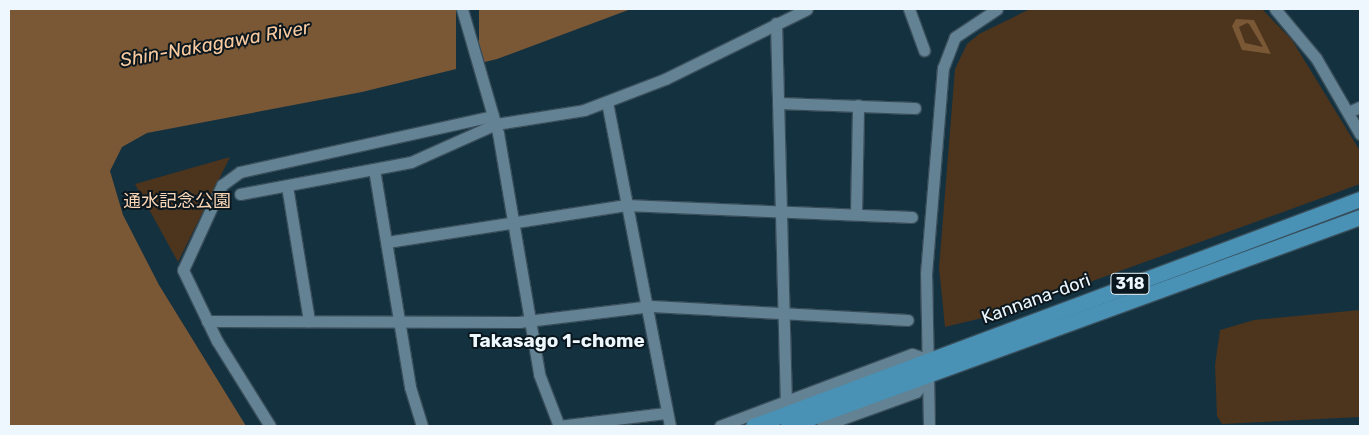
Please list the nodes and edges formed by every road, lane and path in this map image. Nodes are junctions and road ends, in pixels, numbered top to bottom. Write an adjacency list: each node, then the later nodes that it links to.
1 (462, 9): 14 (street)
2 (806, 9): 6 (street)
3 (909, 9): 7 (street)
4 (997, 9): 34 (street)
5 (1275, 9): 13 (street)
6 (776, 23): 8 (street); 9 (street)
7 (924, 50)
8 (607, 102): 14 (street); 20 (street)
9 (778, 103): 10 (street); 21 (street)
10 (858, 105): 12 (street); 22 (street)
11 (1360, 107): 13 (street)
12 (914, 108)
13 (1348, 112): 15 (street)
14 (493, 117): 16 (street); 25 (street); 31 (street)
15 (1360, 134)
16 (374, 169): 17 (street); 26 (street)
17 (287, 186): 18 (street); 29 (street)
18 (240, 194)
19 (1360, 199): 34 (main road, Kannana-dori / 318)
20 (626, 205): 21 (street); 25 (street); 27 (street)
21 (781, 211): 22 (street); 28 (street)
22 (856, 214): 23 (street)
23 (912, 216)
24 (1360, 217): 34 (main road, Kannana-dori / 318)
25 (514, 223): 26 (street); 32 (street)
26 (387, 242): 33 (street)
27 (646, 306): 28 (street); 32 (street); 37 (street)
28 (782, 313): 30 (street); 36 (street)
29 (309, 320): 31 (street); 33 (street)
30 (908, 320)
31 (207, 321): 38 (street)
32 (530, 321): 33 (street); 40 (street)
33 (399, 322): 39 (street)
34 (930, 367): 35 (main road, Kannana-dori / 318); 36 (street); 45 (street); 46 (street)
35 (902, 378): 43 (main road, Kannana-dori / 318); 44 (main road, Kannana-dori / 318)
36 (786, 400): 42 (street)
37 (666, 413): 40 (street); 41 (street)
38 (270, 426)
39 (422, 426)
40 (558, 426)
41 (670, 426)
42 (720, 426)
43 (753, 426)
44 (788, 426)
45 (822, 426)
46 (930, 426)

